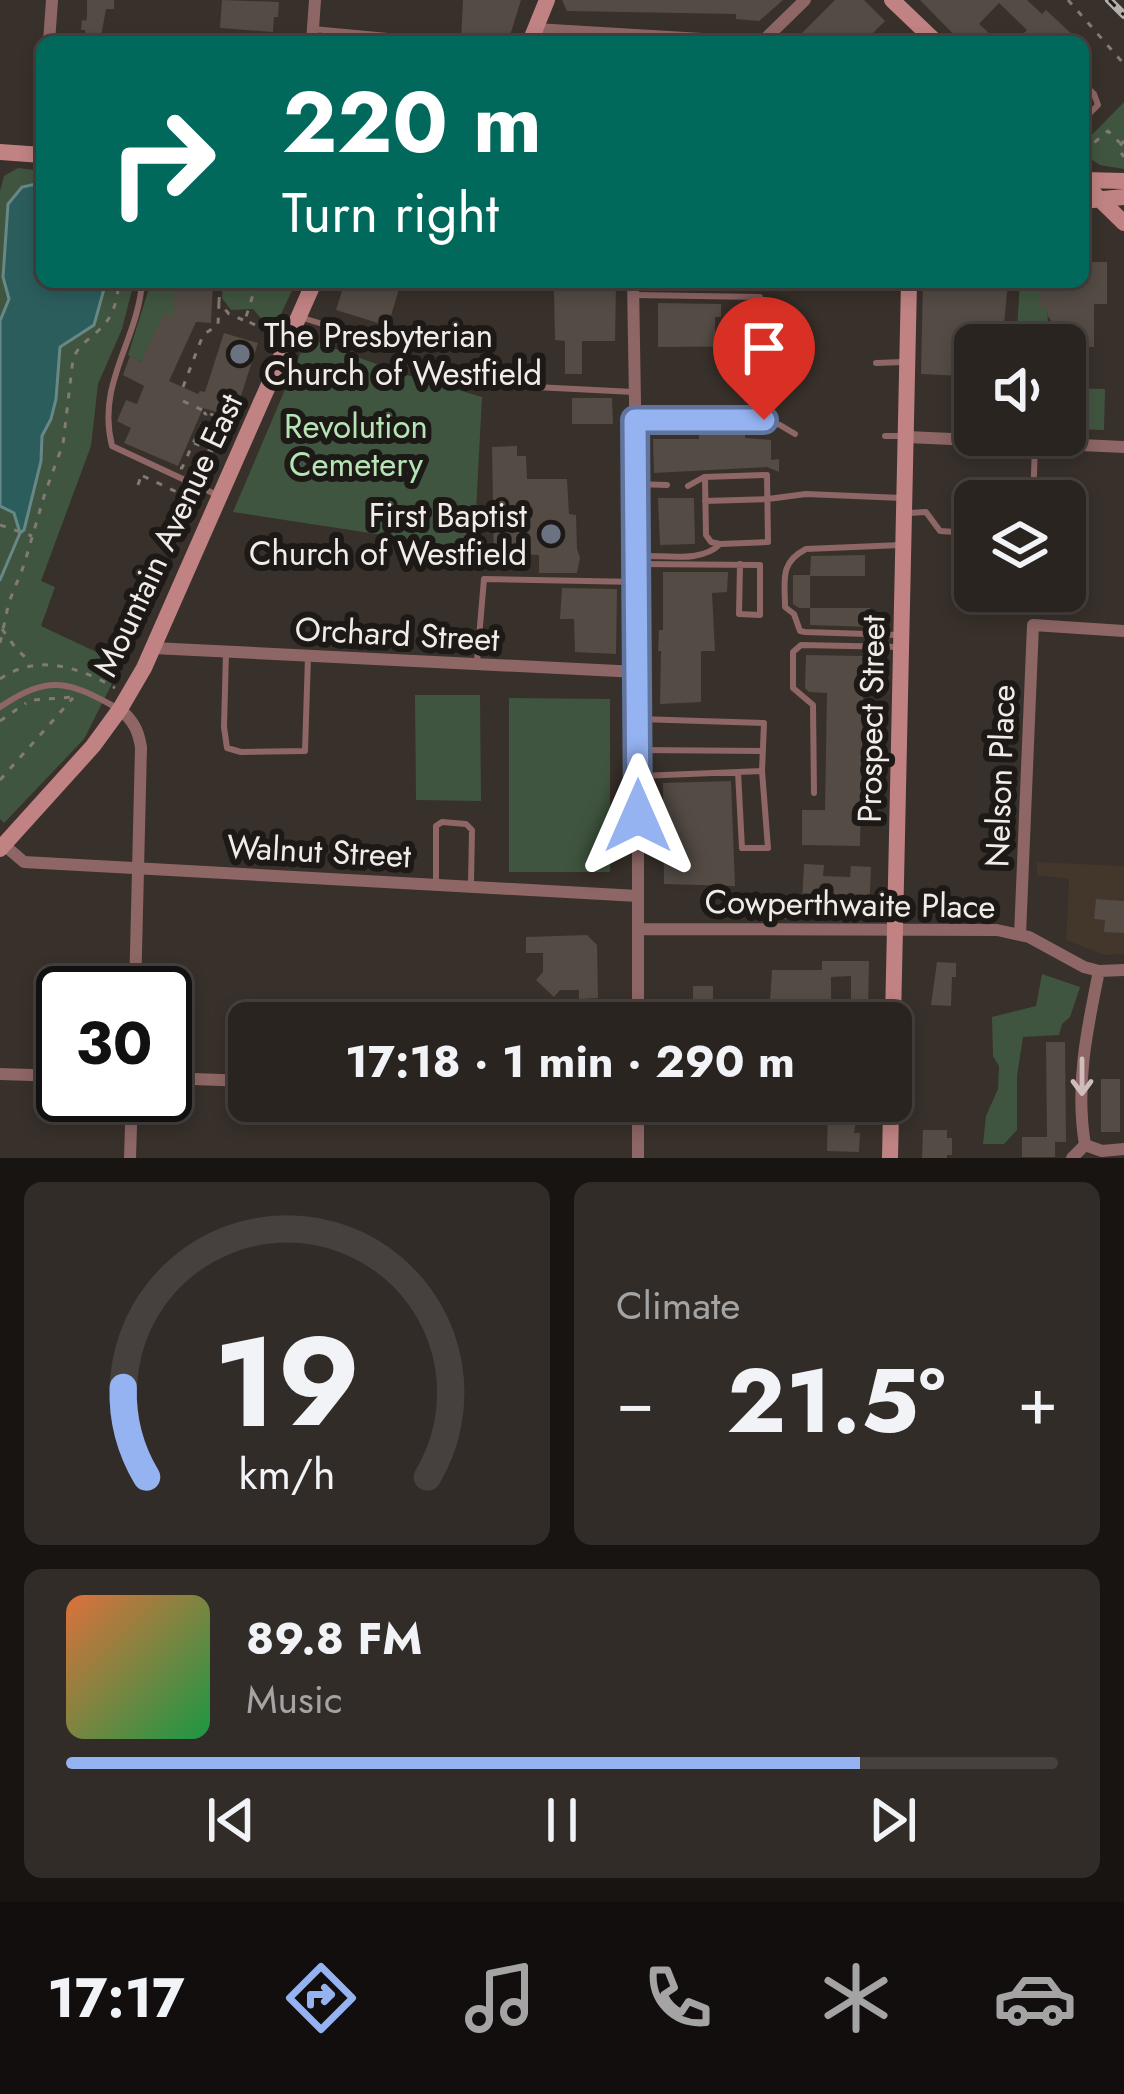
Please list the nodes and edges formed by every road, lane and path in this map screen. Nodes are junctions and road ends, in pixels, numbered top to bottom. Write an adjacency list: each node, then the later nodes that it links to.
1 (52, 0): 8 (street)
2 (315, 0): 9 (street)
3 (547, 0): 7 (street)
4 (805, 0): 12 (street)
5 (892, 0): 13 (street)
6 (1068, 0): 14 (path)
7 (532, 35): 11 (street)
8 (49, 36)
9 (313, 36): 10 (lane)
10 (388, 36)
11 (563, 36)
12 (768, 36)
13 (925, 36)
14 (1124, 64)
15 (1089, 89): 16 (lane)
16 (1089, 114)
17 (1122, 142): 18 (path); 21 (path)
18 (1089, 147)
19 (0, 152): 20 (street)
20 (36, 155)
21 (1124, 157)
22 (1124, 181): 23 (street)
23 (1089, 182)
24 (1124, 197): 25 (street)
25 (1092, 200): 26 (street)
26 (1124, 223)
27 (118, 288): 74 (path)
28 (142, 288): 59 (lane)
29 (220, 288): 35 (path)
30 (255, 288): 38 (path)
31 (311, 288): 37 (street, Mountain Avenue East)
32 (909, 288): 42 (street, Prospect Street)
33 (633, 289): 34 (lane); 46 (street)
34 (760, 297)
35 (219, 302): 36 (path); 39 (path)
36 (229, 314): 38 (path); 39 (path)
37 (299, 317): 40 (lane); 67 (street, Mountain Avenue East)
38 (245, 320): 41 (path)
39 (218, 325): 44 (path)
40 (414, 326)
41 (272, 333)
42 (907, 362): 43 (lane); 53 (street, Prospect Street)
43 (877, 363)
44 (184, 387)
45 (535, 387): 46 (lane)
46 (634, 392): 49 (street)
47 (184, 401): 48 (path)
48 (203, 415): 50 (path); 55 (path)
49 (635, 420): 51 (lane); 64 (street)
50 (232, 424)
51 (795, 434)
52 (885, 436): 53 (lane)
53 (907, 436): 54 (street); 71 (street, Prospect Street)
54 (954, 439)
55 (194, 443): 58 (path); 60 (path)
56 (1086, 445): 57 (street)
57 (1124, 447)
58 (219, 454)
59 (146, 462): 61 (path); 67 (lane)
60 (165, 462)
61 (141, 476): 63 (path); 70 (path)
62 (704, 477): 66 (lane); 68 (lane); 69 (lane)
63 (138, 484)
64 (636, 484): 65 (lane); 77 (street)
65 (667, 485)
66 (688, 486)
67 (220, 496): 84 (street, Mountain Avenue East)
68 (768, 499): 69 (lane); 71 (lane); 75 (lane)
69 (706, 501): 75 (lane)
70 (198, 502)
71 (906, 506): 73 (lane); 76 (street, Prospect Street)
72 (0, 526): 74 (path)
73 (954, 532)
74 (29, 536): 80 (path)
75 (720, 544): 77 (lane)
76 (905, 545): 82 (street, Prospect Street); 82 (lane)
77 (637, 560): 78 (lane); 79 (street)
78 (740, 564): 78 (lane)
79 (638, 582): 88 (lane); 89 (street)
80 (2, 628): 83 (path); 87 (path)
81 (1124, 631): 110 (street, Nelson Place)
82 (903, 641): 102 (lane); 109 (street, Prospect Street)
83 (0, 643)
84 (152, 648): 85 (street, Orchard Street); 93 (street, Mountain Avenue East)
85 (226, 652): 86 (street, Orchard Street); 86 (lane)
86 (308, 656): 88 (street, Orchard Street)
87 (32, 663): 90 (path); 91 (path)
88 (476, 665): 89 (street, Orchard Street)
89 (638, 672): 94 (street)
90 (0, 679)
91 (116, 688)
92 (0, 707): 93 (lane)
93 (120, 710): 103 (street, Mountain Avenue East); 104 (street)
94 (638, 718): 96 (street); 97 (lane)
95 (0, 721): 101 (path)
96 (638, 750): 97 (lane); 100 (street)
97 (763, 751): 98 (lane)
98 (762, 771): 99 (lane); 99 (lane)
99 (738, 772): 100 (lane)
100 (638, 776): 107 (street)
101 (0, 780)
102 (814, 793)
103 (2, 847): 104 (street, Walnut Street)
104 (137, 868): 105 (street, Walnut Street); 111 (street)
105 (436, 885): 106 (street, Walnut Street); 106 (lane)
106 (471, 887): 107 (street, Walnut Street)
107 (638, 896): 108 (street)
108 (638, 929): 109 (street, Cowperthwaite Place); 114 (street)
109 (894, 932): 110 (street, Cowperthwaite Place); 125 (street, Prospect Street)
110 (1020, 934): 113 (street, Cowperthwaite Place)
111 (135, 966)
112 (1124, 970): 113 (street, Cowperthwaite Place)
113 (1099, 971): 121 (street, one-way to 121)
114 (638, 1002)
115 (0, 1074): 116 (street)
116 (36, 1075)
117 (192, 1079): 118 (street)
118 (228, 1080)
119 (131, 1122): 123 (street)
120 (638, 1122): 124 (street)
121 (1085, 1145): 122 (street); 126 (street)
122 (1124, 1149)
123 (130, 1158)
124 (638, 1158)
125 (890, 1158)
126 (1072, 1158)

